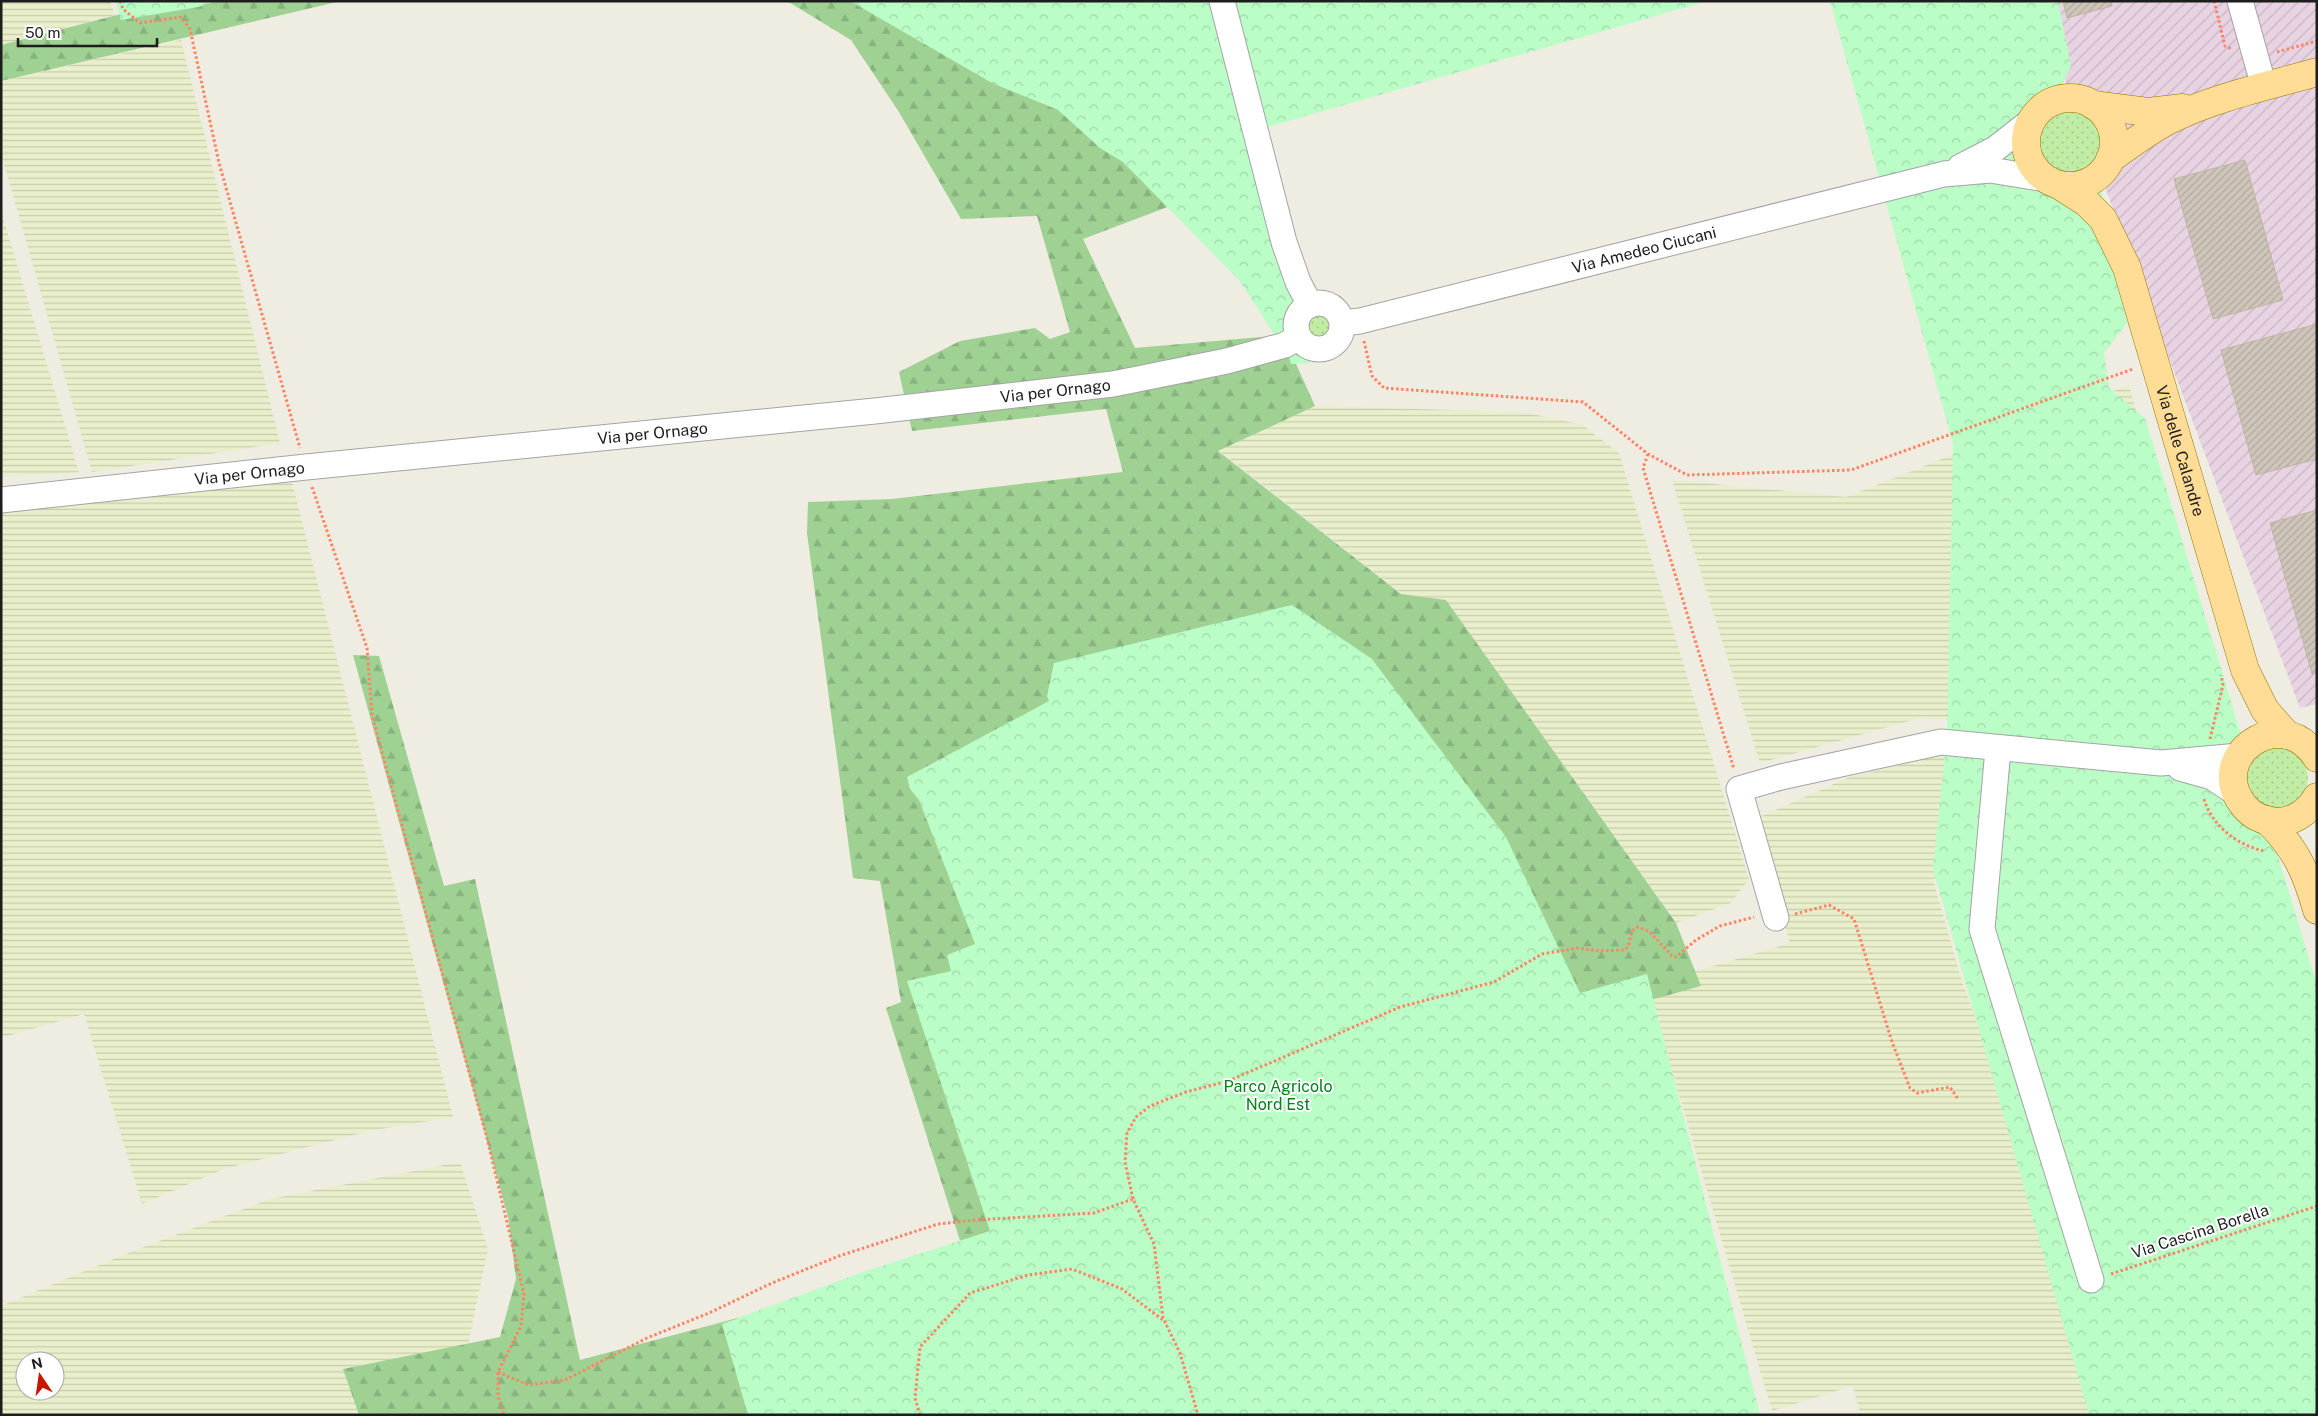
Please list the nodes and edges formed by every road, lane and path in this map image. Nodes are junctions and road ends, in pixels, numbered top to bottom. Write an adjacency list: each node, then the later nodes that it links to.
1 (120, 1): 18 (path)
2 (1222, 1): 13 (street)
3 (2240, 1): 5 (street)
4 (2317, 72): 5 (main road, Via Amedeo Ciucani)
5 (2264, 87): 7 (main road, Via Amedeo Ciucani)
6 (2093, 105): 7 (main road, Via Amedeo Ciucani); 8 (main road, Via Amedeo Ciucani); 9 (main road)
7 (2205, 105): 9 (main road, Via Amedeo Ciucani)
8 (2031, 121): 10 (street, Via Amedeo Ciucani); 11 (main road)
9 (2109, 161): 11 (main road, Via Amedeo Ciucani); 12 (main road, Via delle Calandre)
10 (1944, 174): 11 (street, Via Amedeo Ciucani); 14 (street, Via Amedeo Ciucani)
11 (2053, 182): 12 (main road, Via delle Calandre)
12 (2111, 234): 16 (main road, Via delle Calandre)
13 (1310, 305): 14 (street); 15 (street)
14 (1351, 322): 15 (street); 17 (path)
15 (1298, 337): 18 (street, Via per Ornago)
16 (2155, 361): 17 (path); 21 (main road, Via delle Calandre)
17 (1648, 454): 27 (path)
18 (306, 467): 19 (street, Via per Ornago); 39 (path)
19 (1, 500)
20 (2218, 666): 26 (path)
21 (2245, 670): 22 (main road, Via delle Calandre); 24 (main road, Via delle Calandre)
22 (2288, 735): 24 (main road); 25 (main road, Via delle Calandre)
23 (1998, 749): 26 (street); 27 (street); 38 (street)
24 (2240, 754): 26 (street); 28 (main road, Via delle Calandre)
25 (2316, 755)
26 (2203, 767): 28 (street); 31 (path)
27 (1739, 789): 34 (street)
28 (2236, 793): 30 (main road)
29 (2315, 800): 30 (main road); 32 (main road)
30 (2267, 820): 31 (main road)
31 (2294, 851): 32 (main road)
32 (2308, 879): 33 (main road)
33 (2317, 910)
34 (1775, 916): 35 (path); 36 (path)
35 (1958, 1099)
36 (1133, 1199): 39 (path); 42 (path)
37 (2317, 1206): 38 (path, Via Cascina Borella)
38 (2091, 1280)
39 (498, 1372): 40 (path)
40 (504, 1415)
41 (920, 1415): 42 (path)
42 (1198, 1415)

